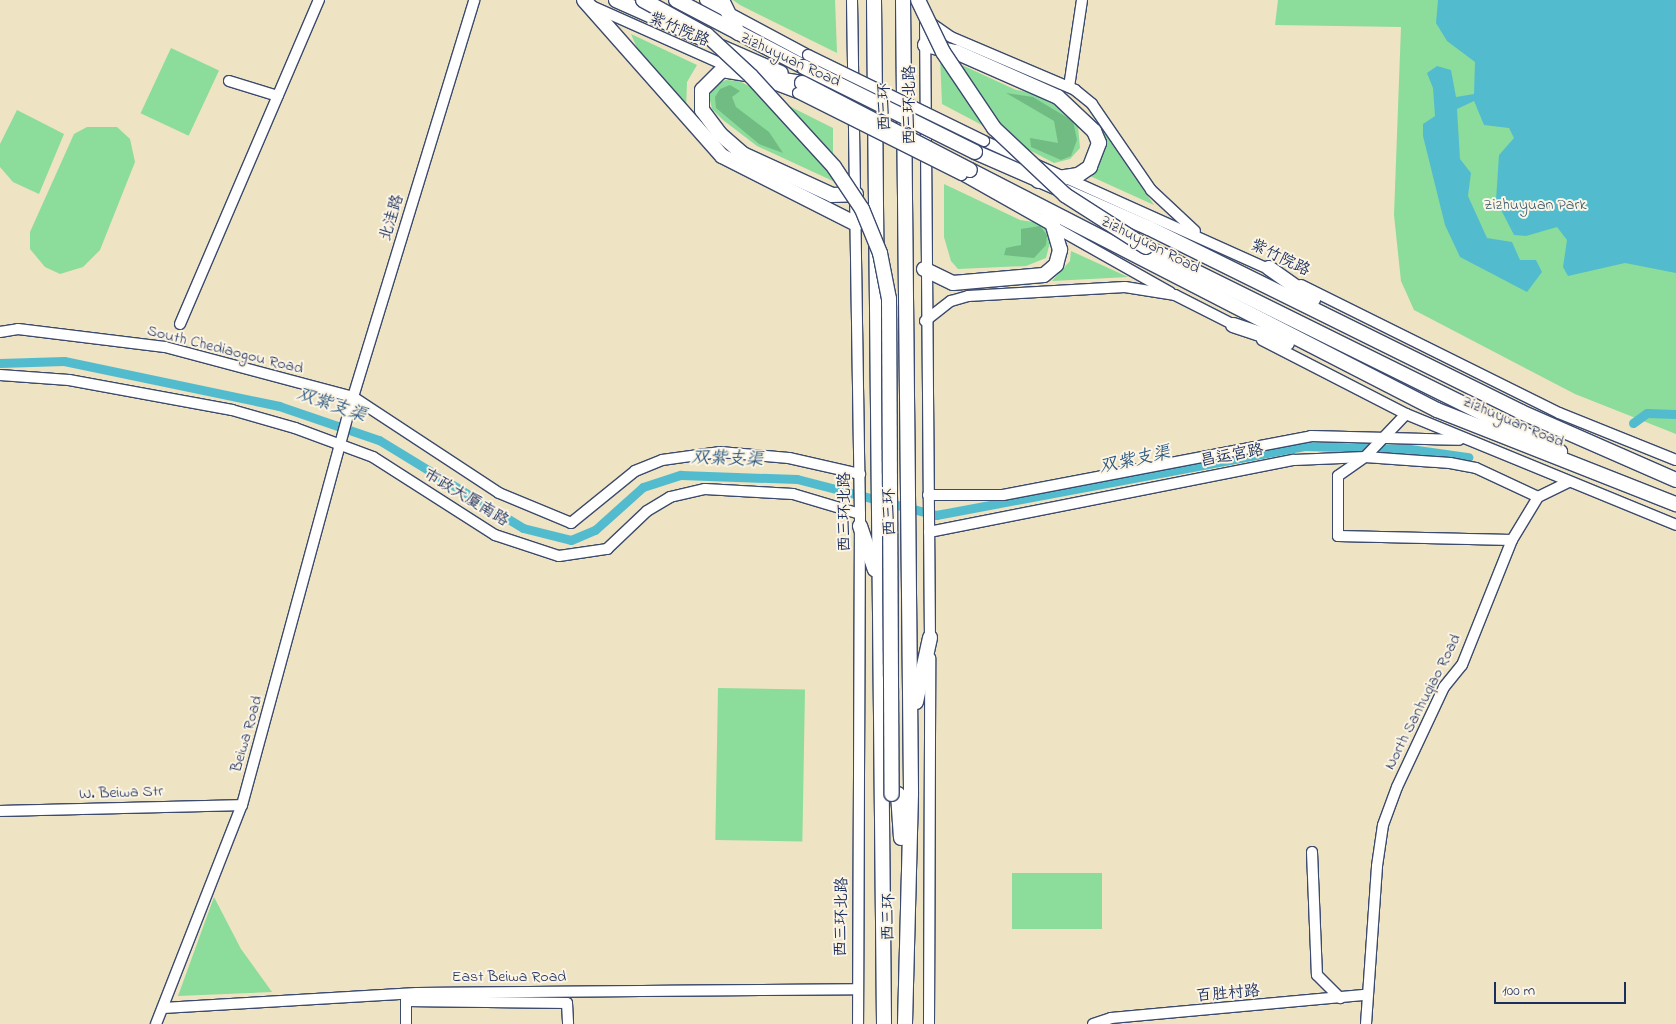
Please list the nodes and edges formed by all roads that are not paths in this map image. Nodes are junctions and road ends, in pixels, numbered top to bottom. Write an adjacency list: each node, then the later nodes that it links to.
1 (319, 0): 24 (street)
2 (474, 0): 43 (street, 北洼路)
3 (616, 0): 23 (highway, Zizhuyuan Road)
4 (643, 0): 65 (highway, bridge)
5 (660, 0): 65 (highway)
6 (676, 0): 17 (highway, Zizhuyuan Road)
7 (705, 0): 15 (street)
8 (852, 0): 28 (street, 西三环北路)
9 (874, 0): 62 (highway, 西三环)
10 (903, 0): 64 (highway, 西三环)
11 (918, 0): 32 (highway, bridge)
12 (925, 0): 16 (street, 西三环北路); 32 (highway)
13 (1082, 0): 22 (street)
14 (583, 1): 20 (street, 紫竹院路); 30 (highway)
15 (723, 5): 17 (highway); 19 (street)
16 (925, 18): 18 (street, 西三环北路); 22 (street)
17 (738, 33): 19 (highway, Zizhuyuan Road)
18 (925, 45): 26 (highway); 34 (street, 西三环北路)
19 (806, 61): 25 (highway, Zizhuyuan Road, bridge)
20 (738, 71): 23 (highway); 28 (highway)
21 (229, 81): 24 (street)
22 (1069, 87): 31 (street)
23 (800, 88): 29 (highway, Zizhuyuan Road, bridge)
24 (278, 96): 37 (street)
25 (979, 146): 26 (street, 紫竹院路); 27 (highway, Zizhuyuan Road)
26 (1065, 177): 27 (highway); 31 (street, 紫竹院路)
27 (1037, 181): 38 (highway, Zizhuyuan Road)
28 (856, 194): 30 (street, 西三环北路)
29 (1053, 220): 34 (highway); 35 (street); 41 (highway, Zizhuyuan Road)
30 (856, 224): 50 (street, 西三环北路)
31 (1199, 235): 33 (street, 紫竹院路)
32 (1147, 244): 51 (highway); 56 (highway)
33 (1268, 268): 38 (highway); 49 (street, 紫竹院路)
34 (924, 269): 36 (street, 西三环北路)
35 (1175, 295): 36 (street); 39 (street)
36 (925, 321): 54 (street)
37 (180, 324)
38 (1349, 324): 51 (highway, Zizhuyuan Road)
39 (1233, 325): 41 (highway); 44 (street)
40 (0, 332): 43 (street, South Chediaogou Road)
41 (1336, 360): 56 (highway, Zizhuyuan Road)
42 (0, 375): 47 (street, 市政大厦南路)
43 (352, 400): 47 (street, 北洼路); 50 (street, South Chediaogou Road)
44 (1406, 414): 45 (street); 46 (street)
45 (1389, 435): 46 (street); 48 (street); 54 (street)
46 (1468, 440): 53 (street)
47 (341, 441): 58 (street, 市政大厦南路); 66 (street, Beiwa Road)
48 (1365, 457): 55 (street, 昌运宫路); 60 (street, 昌运宫路); 61 (street)
49 (1676, 460)
50 (860, 474): 58 (street, 西三环北路)
51 (1659, 474): 52 (highway, Zizhuyuan Road)
52 (1676, 480)
53 (1569, 482): 55 (street); 59 (street)
54 (928, 495): 60 (street)
55 (1538, 497): 61 (street, North Sanhuqiao Road)
56 (1656, 498): 57 (highway, Zizhuyuan Road)
57 (1676, 504)
58 (860, 520): 62 (highway); 72 (street, 西三环北路)
59 (1676, 525)
60 (929, 532): 63 (street)
61 (1512, 540): 73 (street, North Sanhuqiao Road)
62 (879, 581): 70 (highway, 西三环)
63 (930, 638): 64 (highway); 83 (street)
64 (910, 727): 69 (highway, 西三环)
65 (895, 794): 69 (highway); 70 (highway)
66 (242, 805): 67 (street, W. Beiwa Str); 75 (street, Beiwa Road)
67 (0, 811)
68 (1312, 852): 74 (street)
69 (906, 908): 71 (highway, 西三环)
70 (884, 910): 80 (highway, 西三环)
71 (906, 983): 81 (highway, 西三环); 82 (highway)
72 (856, 990): 75 (street, East Beiwa Road); 79 (street, 西三环北路)
73 (1366, 995): 74 (street, 百胜村路); 85 (street, North Sanhuqiao Road)
74 (1340, 998): 84 (street, 百胜村路)
75 (163, 1008): 76 (street, Beiwa Road)
76 (156, 1024)
77 (406, 1024): 78 (street)
78 (568, 1024)
79 (858, 1024)
80 (884, 1024)
81 (905, 1024)
82 (910, 1024)
83 (929, 1024)
84 (1093, 1024)
85 (1366, 1024)

